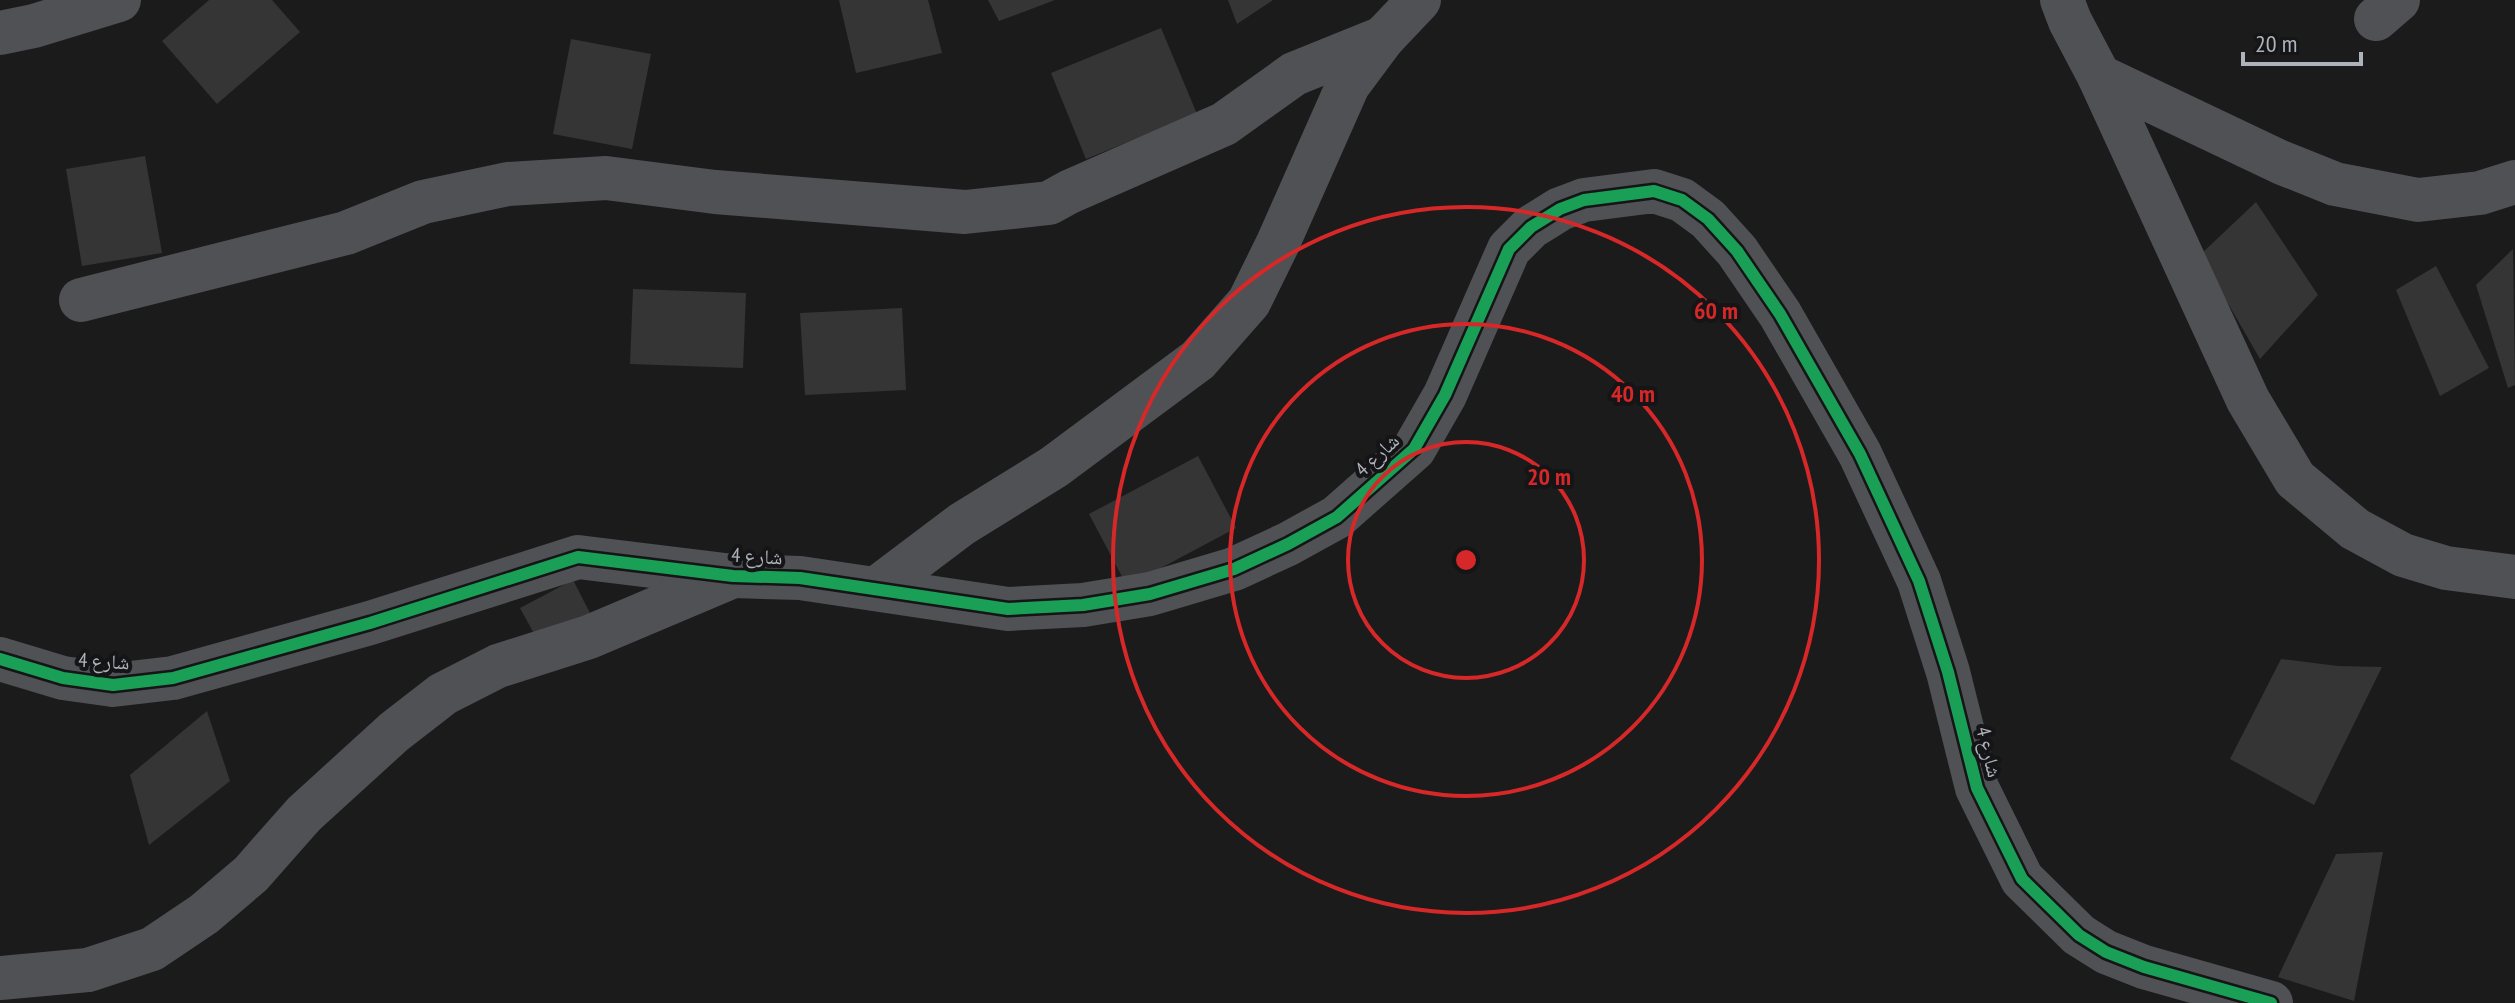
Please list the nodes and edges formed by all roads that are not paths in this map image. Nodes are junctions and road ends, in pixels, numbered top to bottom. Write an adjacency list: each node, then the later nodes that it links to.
1 (119, 0): 4 (street)
2 (1419, 0): 5 (street)
3 (2056, 7): 6 (street)
4 (0, 33)
5 (1383, 38): 8 (street); 11 (street)
6 (2099, 76): 7 (street); 10 (street)
7 (2515, 182)
8 (81, 300)
9 (733, 576): 11 (street, شارع 4); 12 (street, شارع 4); 13 (street)
10 (2515, 577)
11 (877, 588): 14 (street, شارع 4)
12 (0, 659)
13 (0, 978)
14 (2271, 1003)

